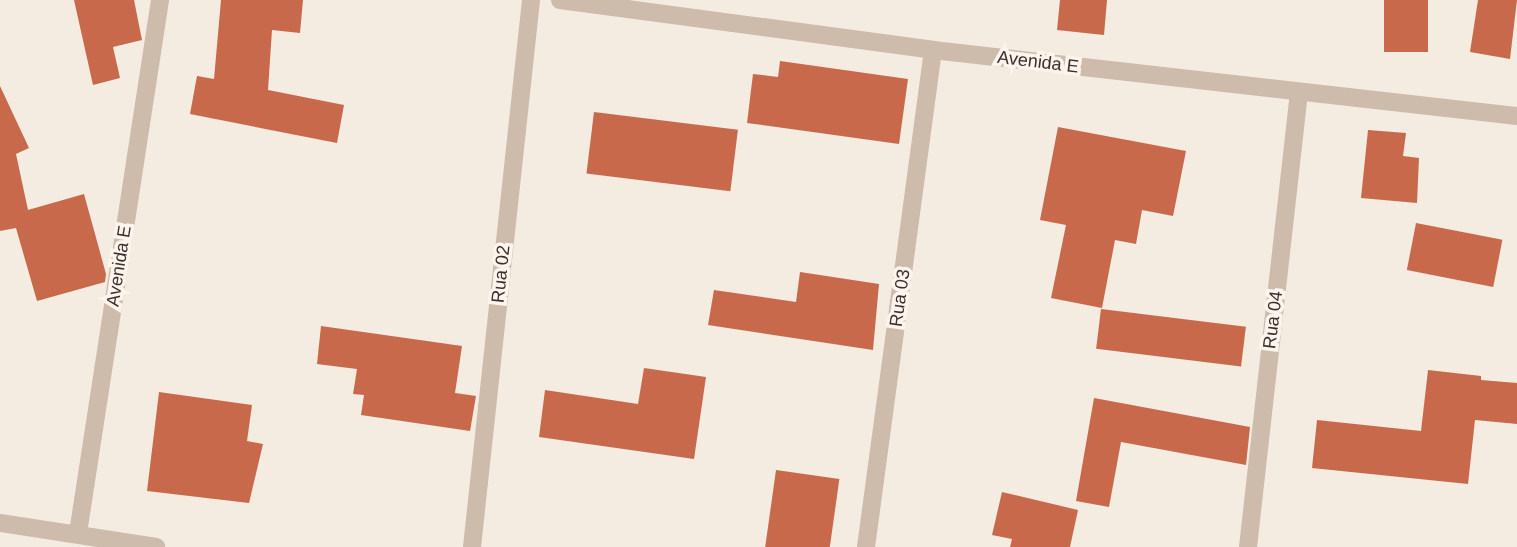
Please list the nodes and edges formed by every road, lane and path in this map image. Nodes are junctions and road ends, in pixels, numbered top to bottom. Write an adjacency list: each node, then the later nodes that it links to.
1 (160, 0): 8 (street, Avenida E)
2 (531, 0): 10 (street, Rua 02)
3 (560, 0): 4 (street, Avenida E)
4 (933, 50): 5 (street, Avenida E); 11 (street, Rua 03)
5 (1299, 93): 6 (street, Avenida E); 12 (street, Rua 04)
6 (1517, 116)
7 (0, 523): 8 (street)
8 (78, 533): 9 (street)
9 (156, 547)
10 (472, 547)
11 (866, 547)
12 (1248, 547)

